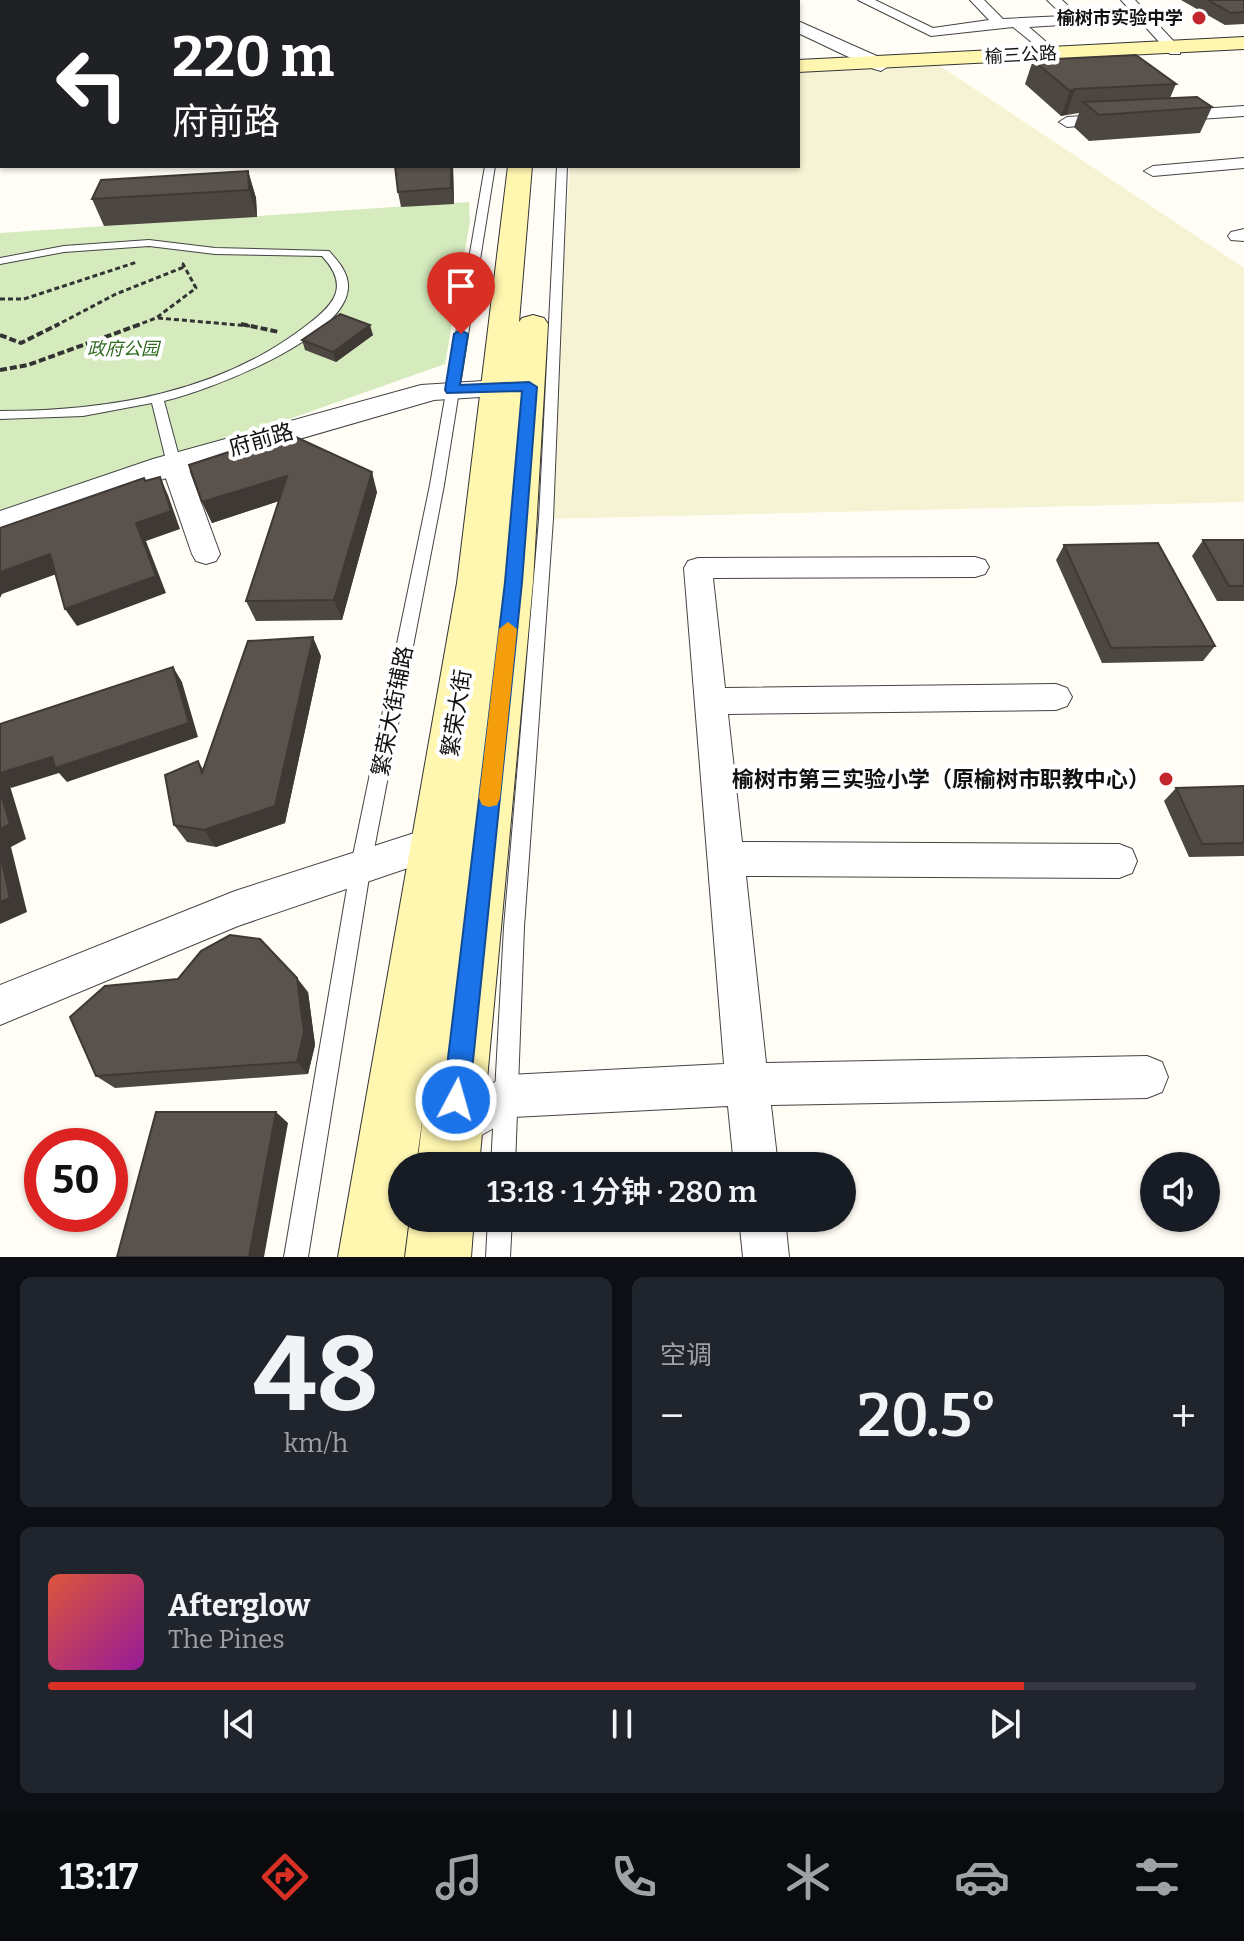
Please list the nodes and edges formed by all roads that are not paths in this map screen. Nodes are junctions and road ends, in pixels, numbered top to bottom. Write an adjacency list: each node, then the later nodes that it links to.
1 (865, 0): 5 (street)
2 (977, 0): 5 (street)
3 (1054, 0): 6 (street)
4 (1128, 0): 9 (street)
5 (999, 23): 6 (street)
6 (1017, 23): 11 (street)
7 (800, 27): 12 (street)
8 (1244, 46): 9 (main road, 榆三公路)
9 (1173, 49): 10 (main road, 榆三公路)
10 (1098, 53): 11 (main road, 榆三公路); 13 (street)
11 (1053, 55): 12 (main road, 榆三公路)
12 (878, 63): 14 (main road, 榆三公路)
13 (1122, 67)
14 (800, 68)
15 (1174, 102): 17 (street)
16 (1244, 111): 17 (street)
17 (1189, 115): 18 (street); 21 (street)
18 (1158, 117)
19 (1128, 118): 20 (street)
20 (1067, 122)
21 (1226, 128)
22 (1244, 163): 27 (street)
23 (490, 168): 30 (lane, 繁荣大街辅路)
24 (520, 168): 29 (main road, 繁荣大街)
25 (541, 168): 29 (main road, 繁荣大街)
26 (562, 168): 46 (lane)
27 (1153, 171)
28 (0, 261): 31 (lane)
29 (514, 386): 30 (street, 府前路); 39 (main road, 繁荣大街); 47 (main road, 繁荣大街)
30 (452, 390): 33 (street, 府前路); 42 (lane, 繁荣大街辅路)
31 (157, 398): 32 (lane); 33 (lane)
32 (0, 415)
33 (174, 464): 34 (street, 府前路); 35 (street)
34 (0, 524)
35 (206, 554)
36 (975, 567): 38 (street)
37 (1056, 697): 38 (street)
38 (711, 701): 40 (street)
39 (436, 842): 42 (street); 54 (main road, 繁荣大街)
40 (724, 859): 41 (street); 45 (street)
41 (1119, 861)
42 (361, 865): 43 (street); 53 (lane, 繁荣大街辅路)
43 (0, 1005)
44 (1147, 1077): 45 (street)
45 (747, 1084): 46 (street); 49 (street)
46 (507, 1096): 47 (street); 48 (lane)
47 (450, 1148)
48 (504, 1152)
49 (754, 1152)
50 (441, 1232): 55 (main road)
51 (499, 1232): 56 (lane)
52 (763, 1232): 57 (street)
53 (296, 1257)
54 (371, 1257)
55 (438, 1257)
56 (498, 1257)
57 (766, 1257)

